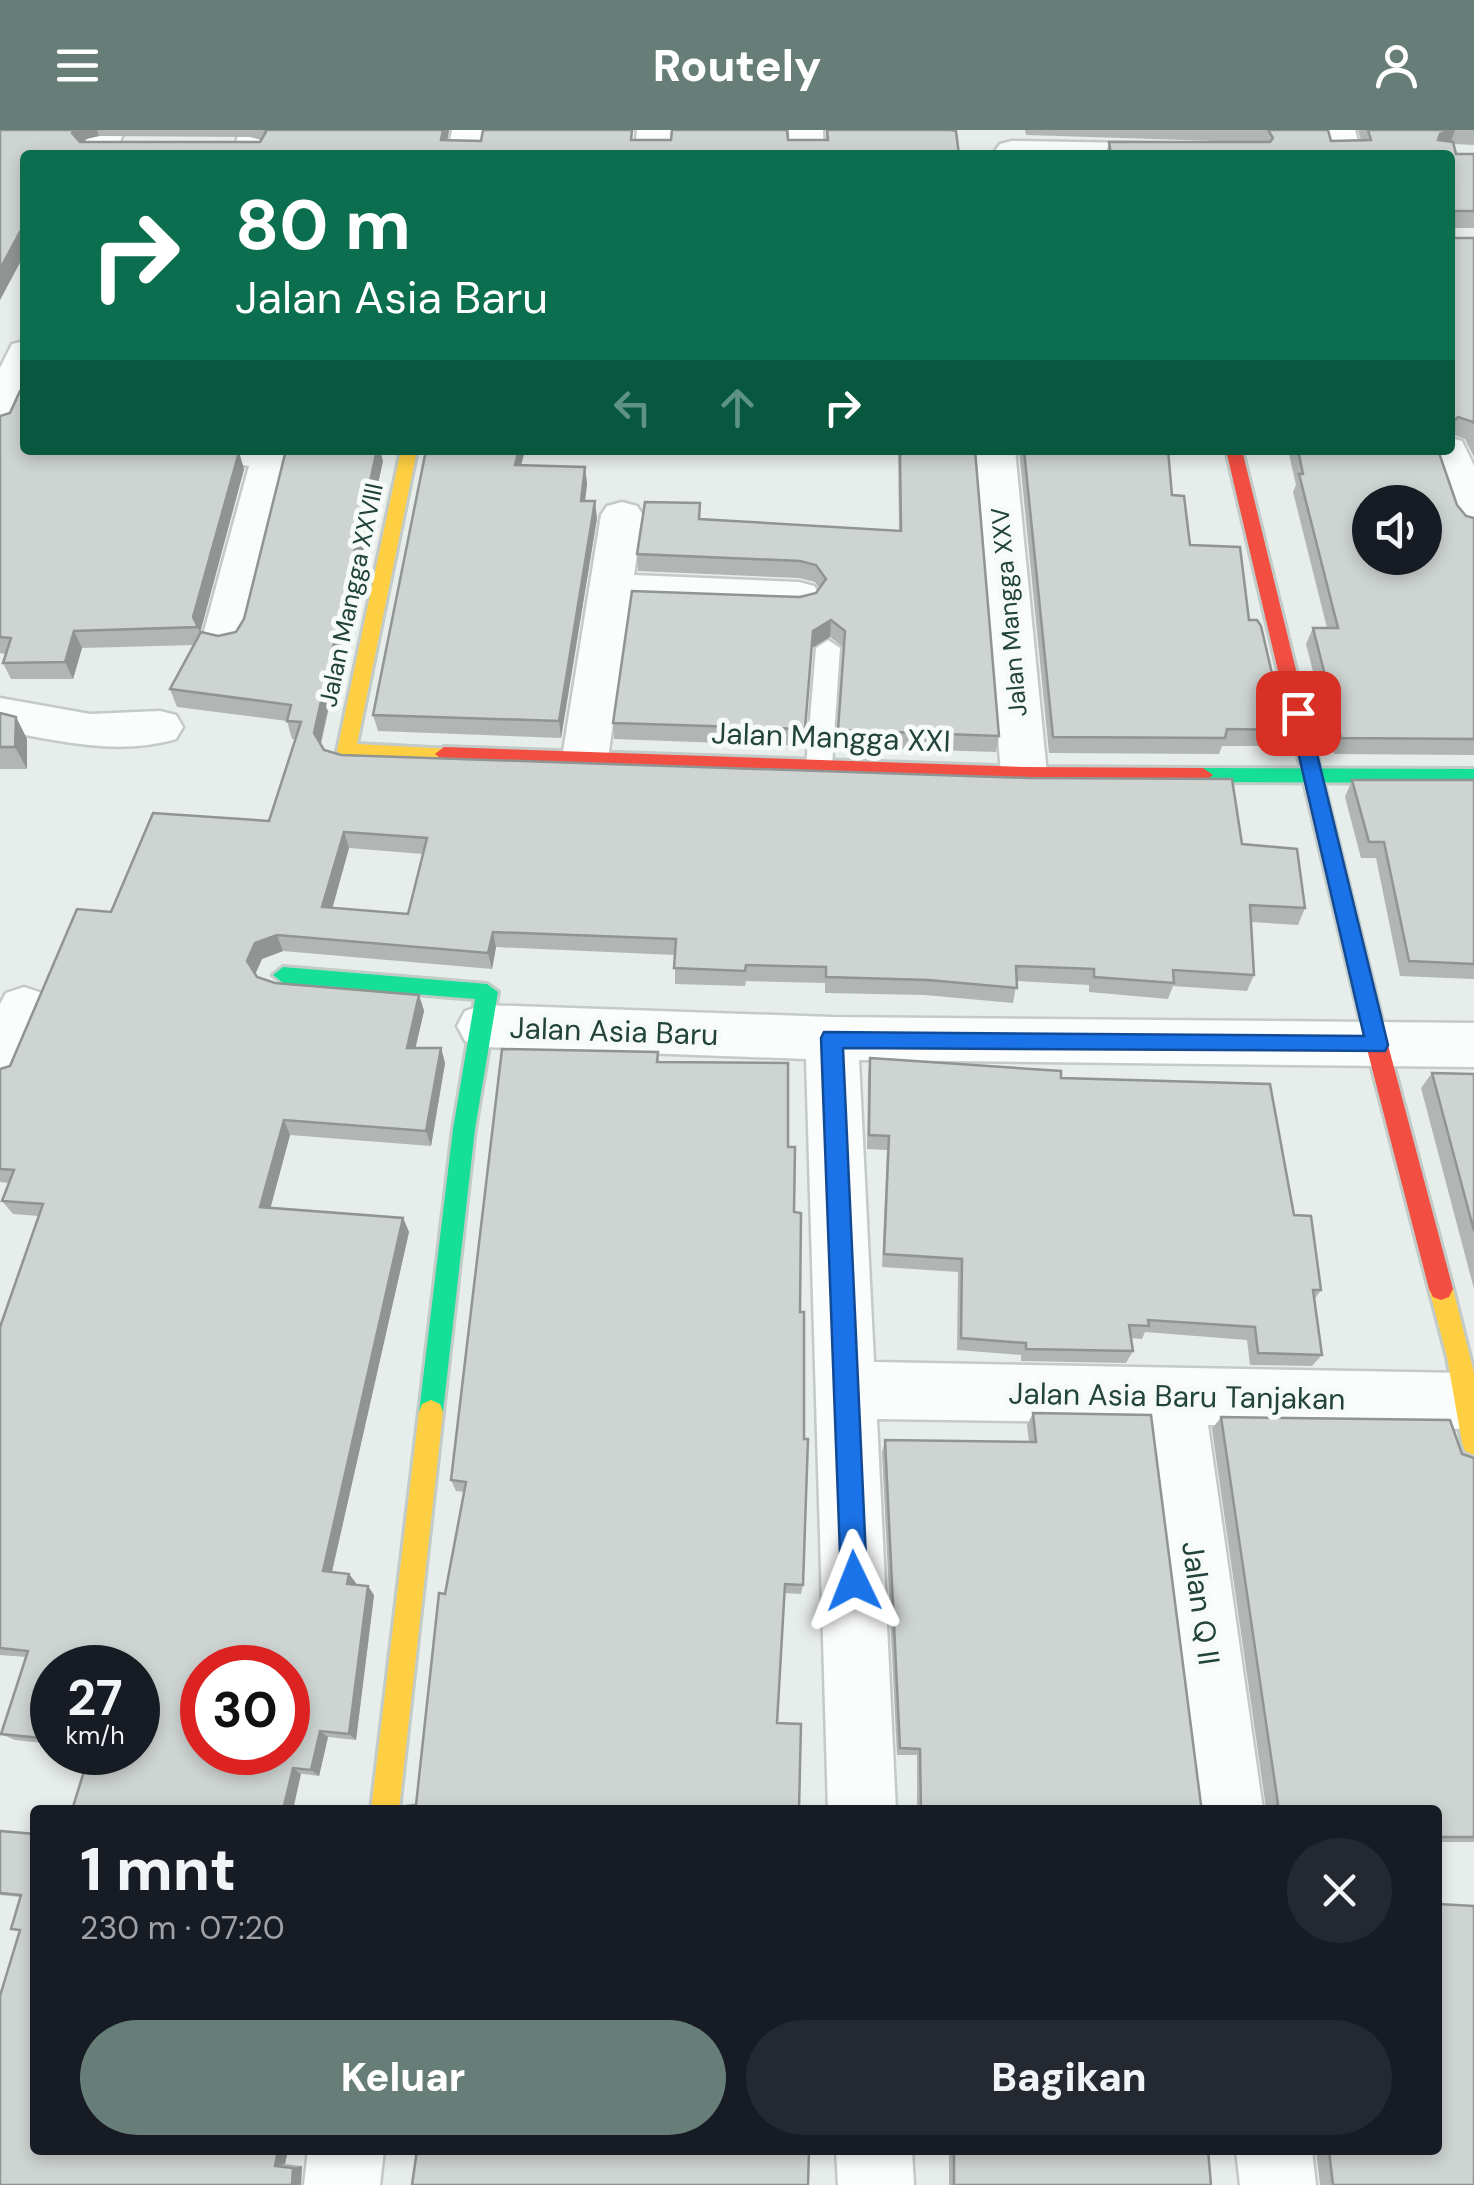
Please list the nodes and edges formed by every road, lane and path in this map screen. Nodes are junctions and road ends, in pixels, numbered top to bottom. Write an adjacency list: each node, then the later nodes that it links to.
1 (101, 145): 4 (street)
2 (252, 145): 5 (street)
3 (1011, 145): 6 (street)
4 (136, 150)
5 (219, 150)
6 (1114, 150)
7 (20, 366): 8 (street)
8 (0, 420)
9 (266, 455): 18 (street)
10 (407, 455): 22 (street, Jalan Mangga XXVIII)
11 (995, 455): 25 (street, Jalan Mangga XXV)
12 (1235, 455): 26 (street, Jalan Asia Baru Tanjakan)
13 (1450, 455): 15 (street)
14 (622, 514): 16 (street)
15 (1474, 521)
16 (614, 589): 17 (street); 23 (street)
17 (799, 596)
18 (225, 635)
19 (828, 648): 24 (lane)
20 (0, 714): 21 (street)
21 (160, 728)
22 (346, 752): 23 (street, Jalan Mangga XXI)
23 (585, 758): 24 (street, Jalan Mangga XXI)
24 (820, 767): 25 (street, Jalan Mangga XXI)
25 (1024, 774): 26 (street, Jalan Mangga XXI)
26 (1314, 775): 27 (street, Jalan Mangga XXI); 32 (street, Jalan Asia Baru Tanjakan)
27 (1474, 776)
28 (283, 975): 30 (street)
29 (24, 1008): 34 (street)
30 (483, 1026): 31 (street, Jalan Asia Baru); 38 (street, Jalan Asia Baru)
31 (832, 1038): 32 (street, Jalan Asia Baru); 35 (street)
32 (1377, 1045): 33 (street, Jalan Asia Baru); 36 (street, Jalan Asia Baru Tanjakan)
33 (1474, 1045)
34 (0, 1062)
35 (847, 1390): 37 (street, Jalan Asia Baru Tanjakan); 39 (street)
36 (1468, 1390): 37 (street, Jalan Asia Baru Tanjakan)
37 (1174, 1395): 40 (street, Jalan Q II)
38 (386, 1805)
39 (862, 1805)
40 (1228, 1805)
41 (345, 2155): 44 (street)
42 (874, 2155): 45 (street)
43 (1275, 2155): 46 (street)
44 (342, 2185)
45 (876, 2185)
46 (1278, 2185)

